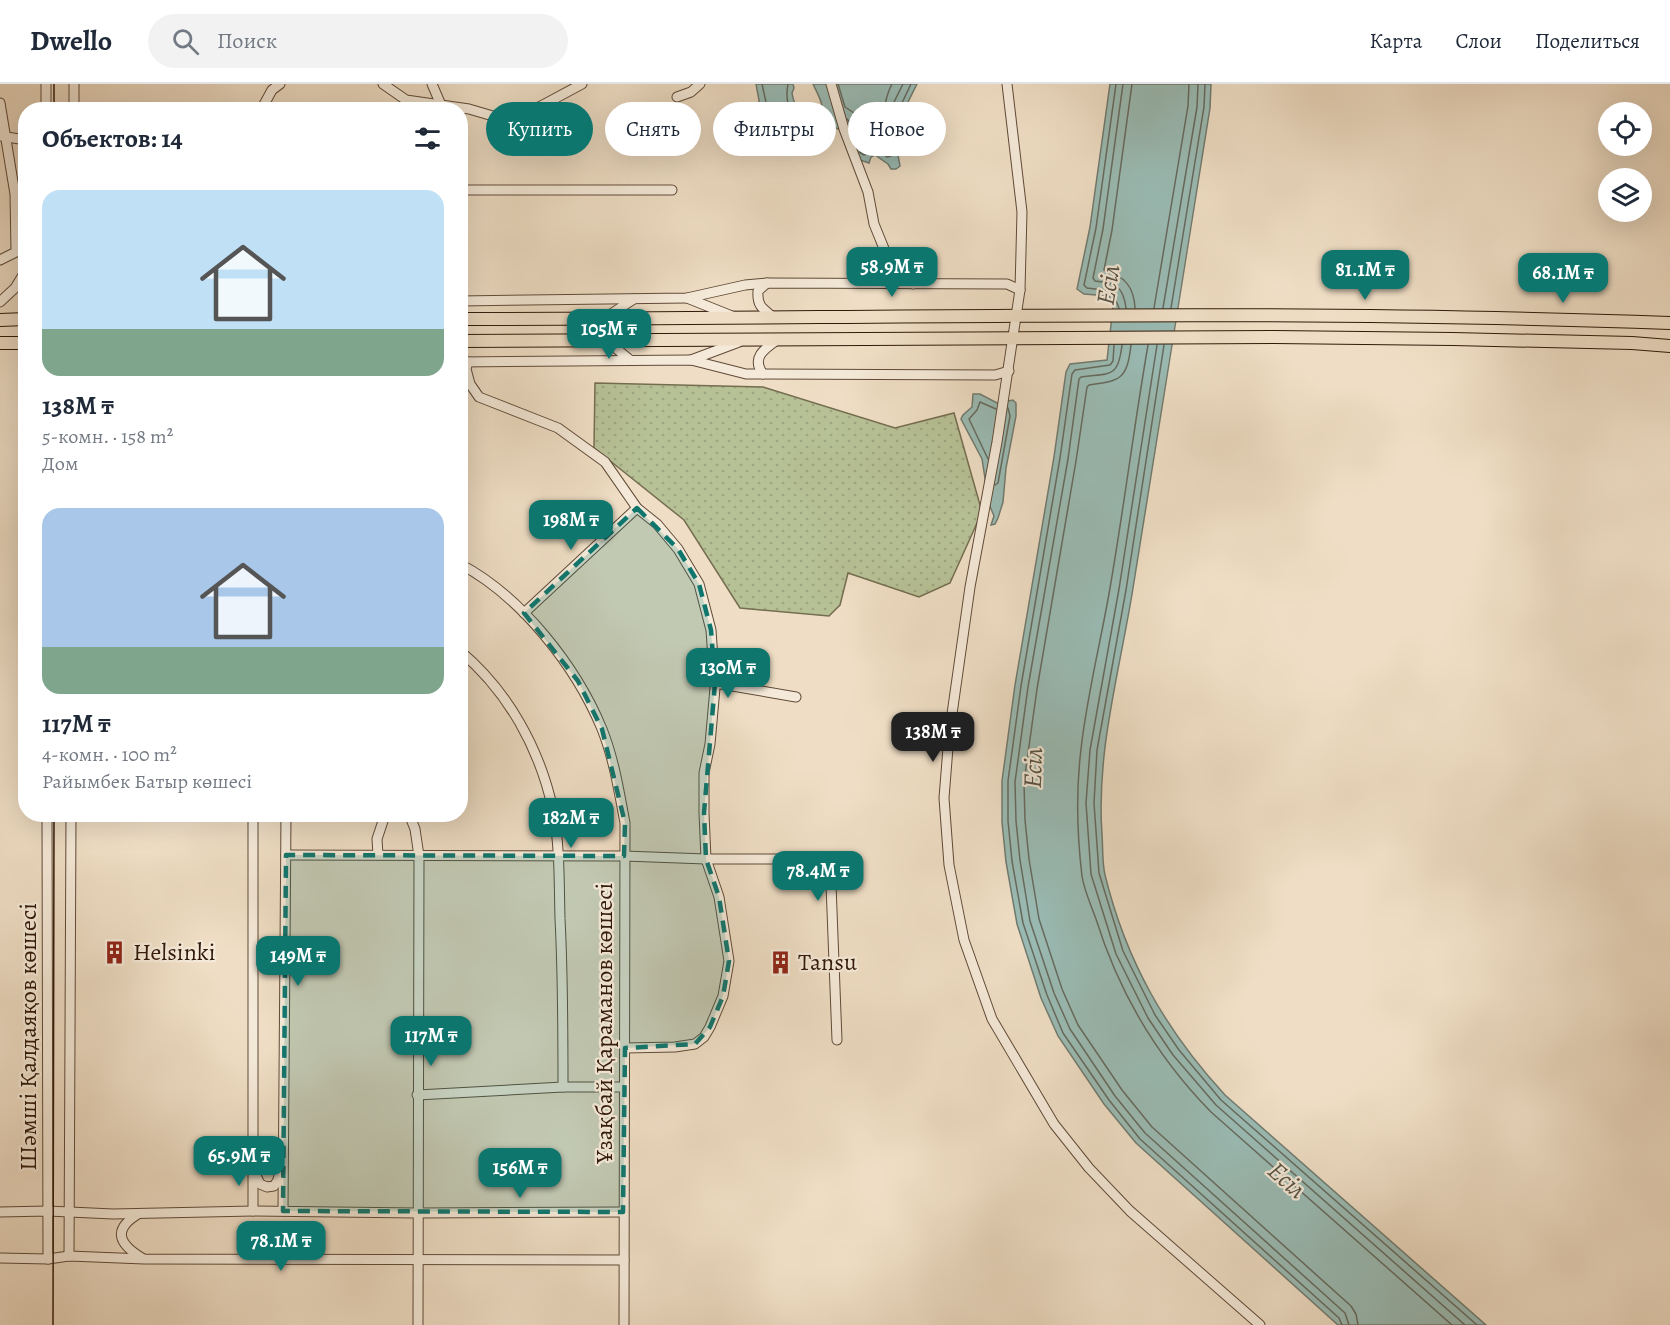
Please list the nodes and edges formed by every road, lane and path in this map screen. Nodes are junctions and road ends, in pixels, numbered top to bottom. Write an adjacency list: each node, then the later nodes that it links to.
1 (46, 84): 11 (street)
2 (74, 84): 12 (street)
3 (383, 84): 14 (street)
4 (432, 84): 15 (street)
5 (700, 84): 10 (street)
6 (831, 84): 25 (street)
7 (1007, 84): 26 (street)
8 (275, 86): 13 (street)
9 (575, 86): 17 (street)
10 (677, 97)
11 (46, 102)
12 (74, 102)
13 (266, 102)
14 (411, 102)
15 (440, 102)
16 (0, 103): 18 (street)
17 (468, 109)
18 (3, 136): 19 (street); 22 (street)
19 (18, 139)
20 (468, 190): 21 (street)
21 (672, 190)
22 (0, 260)
23 (18, 283): 30 (street)
24 (767, 283): 25 (street); 27 (street); 31 (street)
25 (913, 284): 26 (street)
26 (1020, 290): 48 (street)
27 (687, 298): 28 (street); 32 (street)
28 (634, 299): 29 (street); 35 (street)
29 (468, 301)
30 (0, 302)
31 (773, 317): 32 (main road); 37 (main road)
32 (736, 318): 35 (main road)
33 (18, 319): 36 (main road)
34 (468, 319): 35 (main road)
35 (603, 319)
36 (0, 320)
37 (1670, 322)
38 (777, 339): 41 (main road); 44 (main road); 49 (street)
39 (468, 340): 40 (main road)
40 (606, 340): 41 (main road); 45 (street)
41 (745, 340): 46 (street)
42 (0, 343): 43 (main road)
43 (18, 343)
44 (1670, 346)
45 (630, 360): 46 (street); 47 (street)
46 (691, 360): 49 (street)
47 (468, 362)
48 (1009, 370): 49 (street); 92 (street)
49 (763, 375)
50 (468, 376): 51 (street)
51 (637, 508): 53 (street); 55 (street)
52 (468, 570): 53 (street, Ұзақбай Қараманов көшесі)
53 (524, 613): 67 (street, Ұзақбай Қараманов көшесі)
54 (468, 657): 66 (street)
55 (715, 683): 56 (street); 68 (street)
56 (796, 697)
57 (47, 822): 76 (street, Шәмші Қалдаяқов көшесі)
58 (72, 822): 80 (street, Шәмші Қалдаяқов көшесі)
59 (253, 822): 75 (street)
60 (286, 822): 63 (street)
61 (383, 822): 64 (street)
62 (412, 822): 65 (street)
63 (286, 855): 64 (street); 74 (street)
64 (378, 855): 65 (street)
65 (419, 856): 66 (street); 73 (street)
66 (558, 856): 67 (street); 71 (street)
67 (624, 856): 68 (street); 70 (street, Ұзақбай Қараманов көшесі)
68 (706, 859): 69 (street); 70 (street)
69 (837, 1040)
70 (625, 1048): 72 (street, Ұзақбай Қараманов көшесі)
71 (563, 1087): 72 (street); 73 (street)
72 (624, 1087): 81 (street, Ұзақбай Қараманов көшесі)
73 (417, 1095): 82 (street)
74 (283, 1159): 75 (street); 78 (street)
75 (253, 1164): 77 (street)
76 (48, 1211): 79 (street); 80 (street); 88 (street, Шәмші Қалдаяқов көшесі)
77 (253, 1211): 78 (street); 83 (street)
78 (283, 1211): 82 (street)
79 (0, 1212)
80 (69, 1212): 83 (street); 84 (street, Шәмші Қалдаяқов көшесі)
81 (623, 1212): 82 (street); 89 (street, Ұзақбай Қараманов көшесі)
82 (417, 1213): 87 (street)
83 (138, 1214): 86 (street)
84 (69, 1256): 86 (street); 88 (street)
85 (0, 1258): 88 (street)
86 (144, 1259): 87 (street)
87 (417, 1259): 89 (street); 90 (street)
88 (48, 1260)
89 (624, 1260): 91 (street, Ұзақбай Қараманов көшесі)
90 (418, 1325)
91 (624, 1325)
92 (1260, 1325)

